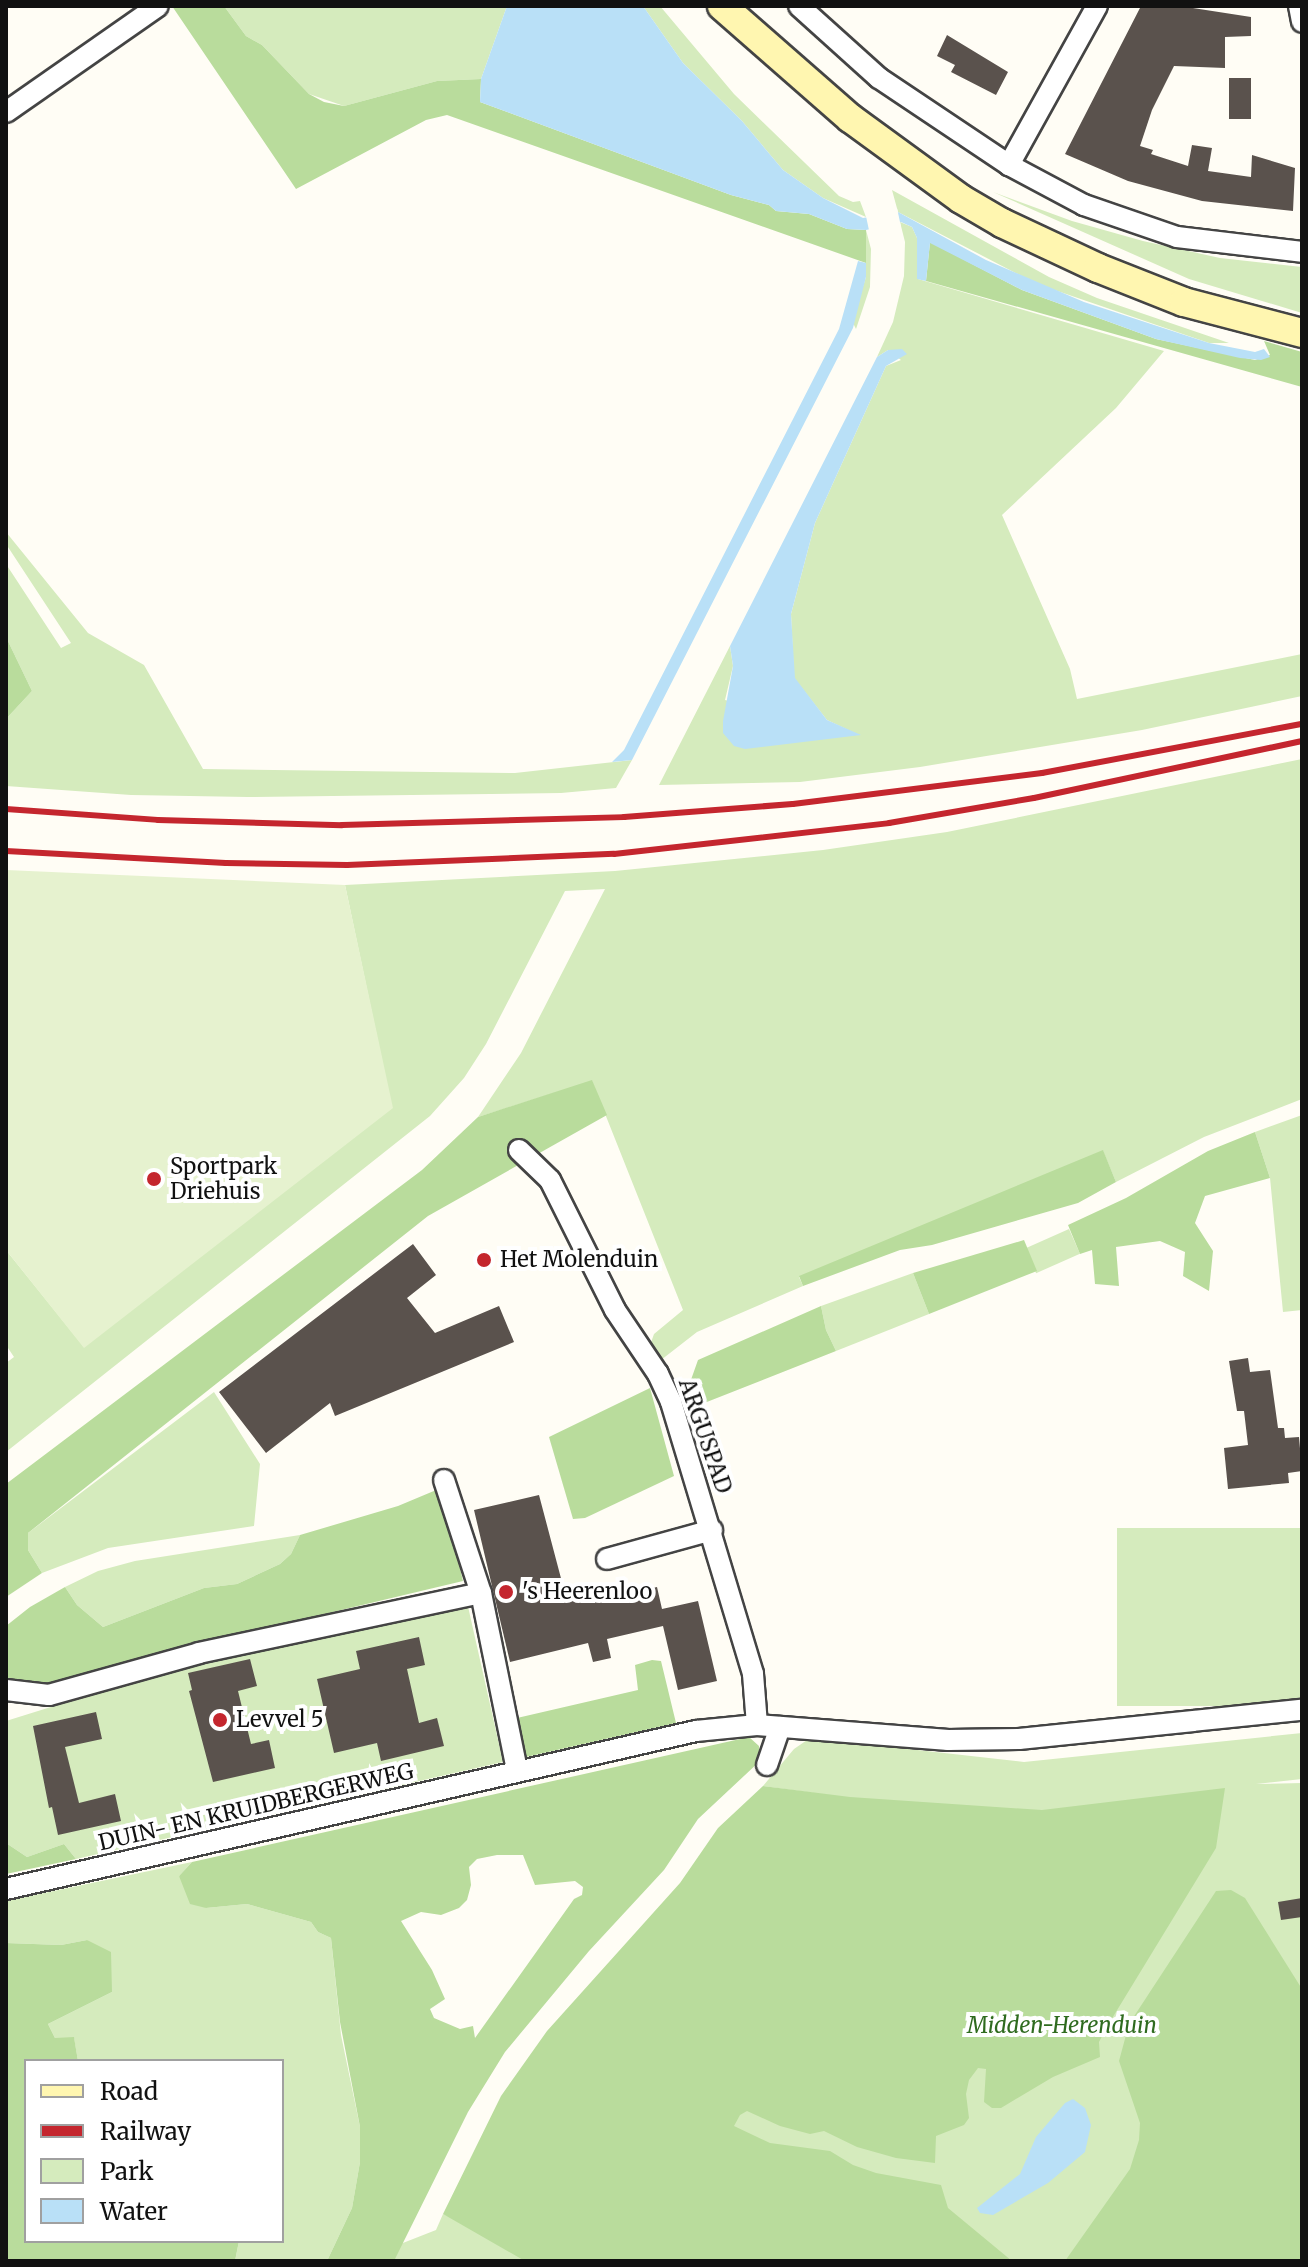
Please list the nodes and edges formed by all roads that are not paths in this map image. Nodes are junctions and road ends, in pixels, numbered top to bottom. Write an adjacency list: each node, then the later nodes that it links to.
1 (158, 6): 8 (street)
2 (713, 6): 10 (street)
3 (722, 6): 10 (street)
4 (799, 6): 9 (street)
5 (1097, 6): 9 (street)
6 (1299, 6): 7 (street)
7 (1302, 22)
8 (6, 112)
9 (1009, 165): 11 (street)
10 (961, 199): 12 (street)
11 (1302, 252)
12 (1302, 333)
13 (519, 1150): 15 (street, ARGUSPAD)
14 (444, 1480): 17 (street)
15 (712, 1530): 16 (street); 20 (street, ARGUSPAD)
16 (607, 1559)
17 (481, 1593): 18 (street); 23 (street)
18 (6, 1690)
19 (1302, 1710): 21 (street, DUIN- EN KRUIDBERGERWEG)
20 (757, 1725): 21 (street, DUIN- EN KRUIDBERGERWEG); 23 (street, DUIN- EN KRUIDBERGERWEG)
21 (780, 1727): 22 (street)
22 (767, 1765)
23 (517, 1770): 24 (street, DUIN- EN KRUIDBERGERWEG)
24 (6, 1889)

